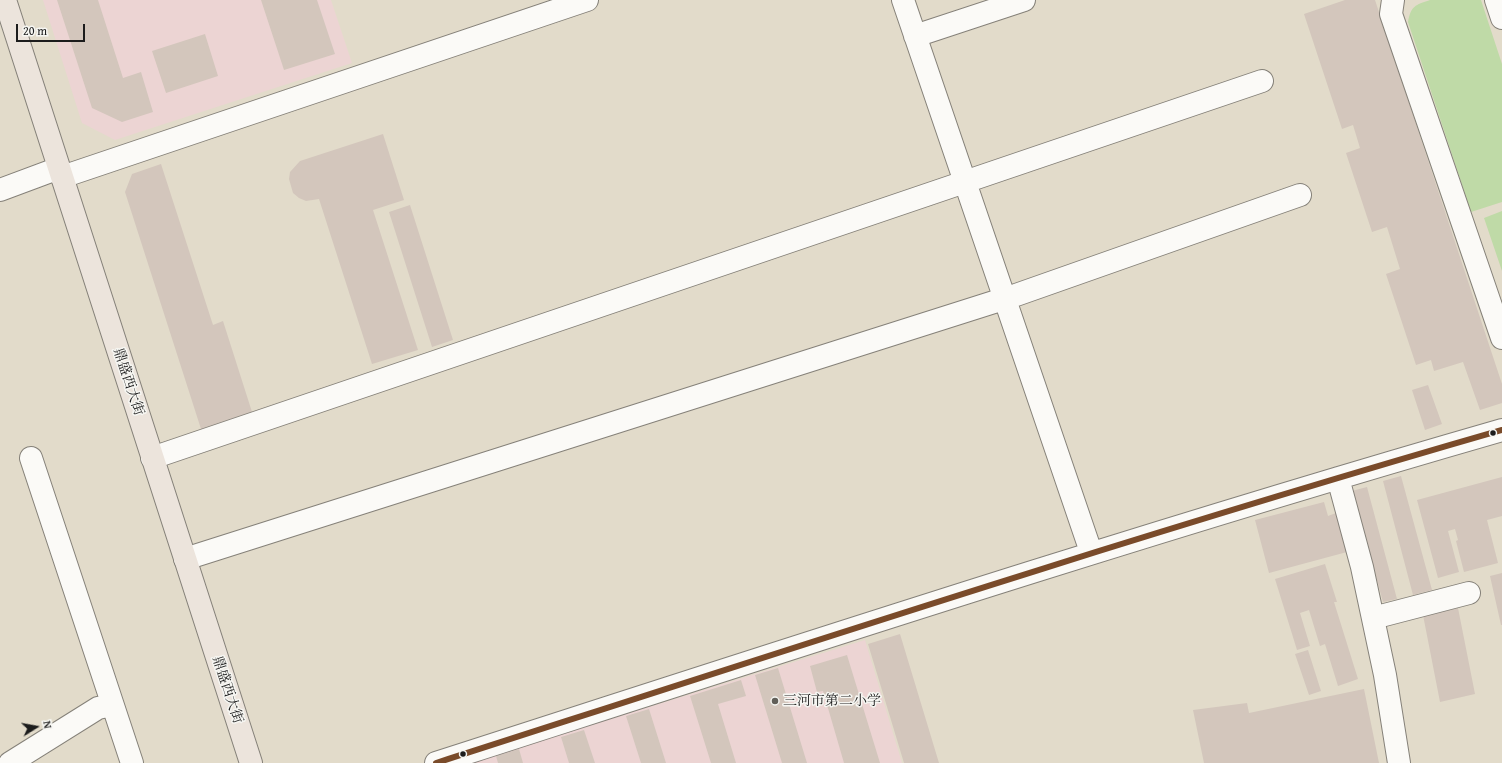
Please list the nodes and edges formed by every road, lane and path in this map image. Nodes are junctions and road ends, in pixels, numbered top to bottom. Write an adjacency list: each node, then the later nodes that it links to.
1 (5, 0): 10 (main road, 鼎盛西大街)
2 (587, 0): 10 (street)
3 (903, 0): 8 (street)
4 (1024, 0): 8 (street)
5 (1393, 0): 15 (street)
6 (1496, 0): 7 (street)
7 (1502, 18)
8 (915, 36): 11 (street)
9 (1262, 81): 11 (street)
10 (60, 172): 12 (street); 18 (main road, 鼎盛西大街)
11 (965, 182): 14 (street); 18 (street)
12 (0, 190)
13 (1300, 195): 14 (street)
14 (1005, 298): 20 (street); 21 (street)
15 (1502, 338)
16 (1502, 430): 19 (street)
17 (31, 458): 24 (street)
18 (152, 458): 21 (main road, 鼎盛西大街)
19 (1338, 478): 20 (street); 23 (street)
20 (1091, 552): 28 (street)
21 (185, 559): 27 (main road, 鼎盛西大街)
22 (1469, 593): 23 (street)
23 (1373, 618): 29 (street)
24 (112, 705): 25 (street); 26 (street)
25 (10, 763)
26 (132, 763)
27 (251, 763)
28 (436, 763)
29 (1399, 763)

